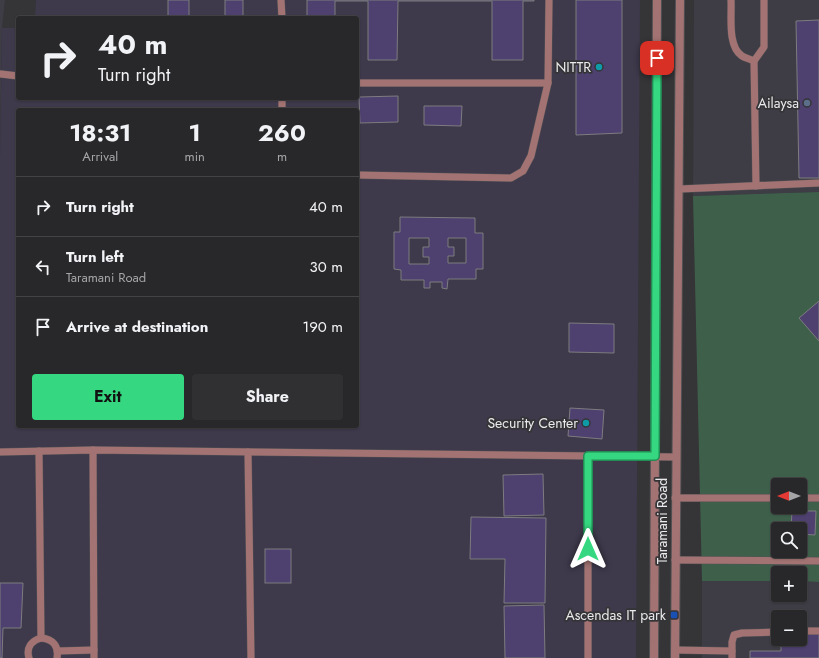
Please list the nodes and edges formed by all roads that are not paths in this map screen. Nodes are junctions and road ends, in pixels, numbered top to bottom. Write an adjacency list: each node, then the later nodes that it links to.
1 (282, 0): 7 (lane)
2 (549, 0): 12 (lane)
3 (657, 0): 22 (street, Taramani Road)
4 (680, 0): 16 (street, Taramani Road)
5 (731, 0): 8 (lane)
6 (764, 0): 8 (lane)
7 (282, 16)
8 (754, 61): 15 (lane)
9 (2, 74): 10 (lane)
10 (16, 76)
11 (359, 83): 12 (lane)
12 (548, 83): 13 (lane)
13 (359, 175)
14 (819, 183): 15 (lane)
15 (756, 186): 16 (lane)
16 (680, 189): 23 (street, Taramani Road)
17 (93, 450): 18 (lane); 20 (lane); 34 (lane)
18 (39, 451): 19 (lane); 33 (lane)
19 (0, 452)
20 (248, 452): 21 (lane); 40 (lane)
21 (588, 456): 22 (lane); 41 (lane)
22 (655, 456): 23 (lane); 42 (street, Taramani Road)
23 (675, 457): 24 (street, Taramani Road)
24 (675, 498): 25 (lane); 28 (street, Taramani Road)
25 (771, 498)
26 (807, 498): 27 (lane)
27 (819, 498)
28 (675, 560): 29 (lane); 35 (street, Taramani Road)
29 (819, 561)
30 (807, 631): 31 (lane)
31 (819, 631)
32 (771, 632): 36 (lane)
33 (41, 638): 37 (lane); 38 (lane)
34 (94, 650): 37 (lane); 39 (lane)
35 (675, 654): 36 (lane)
36 (732, 654)
37 (58, 655)
38 (29, 658)
39 (94, 658)
40 (251, 658)
41 (588, 658)
42 (654, 658)

